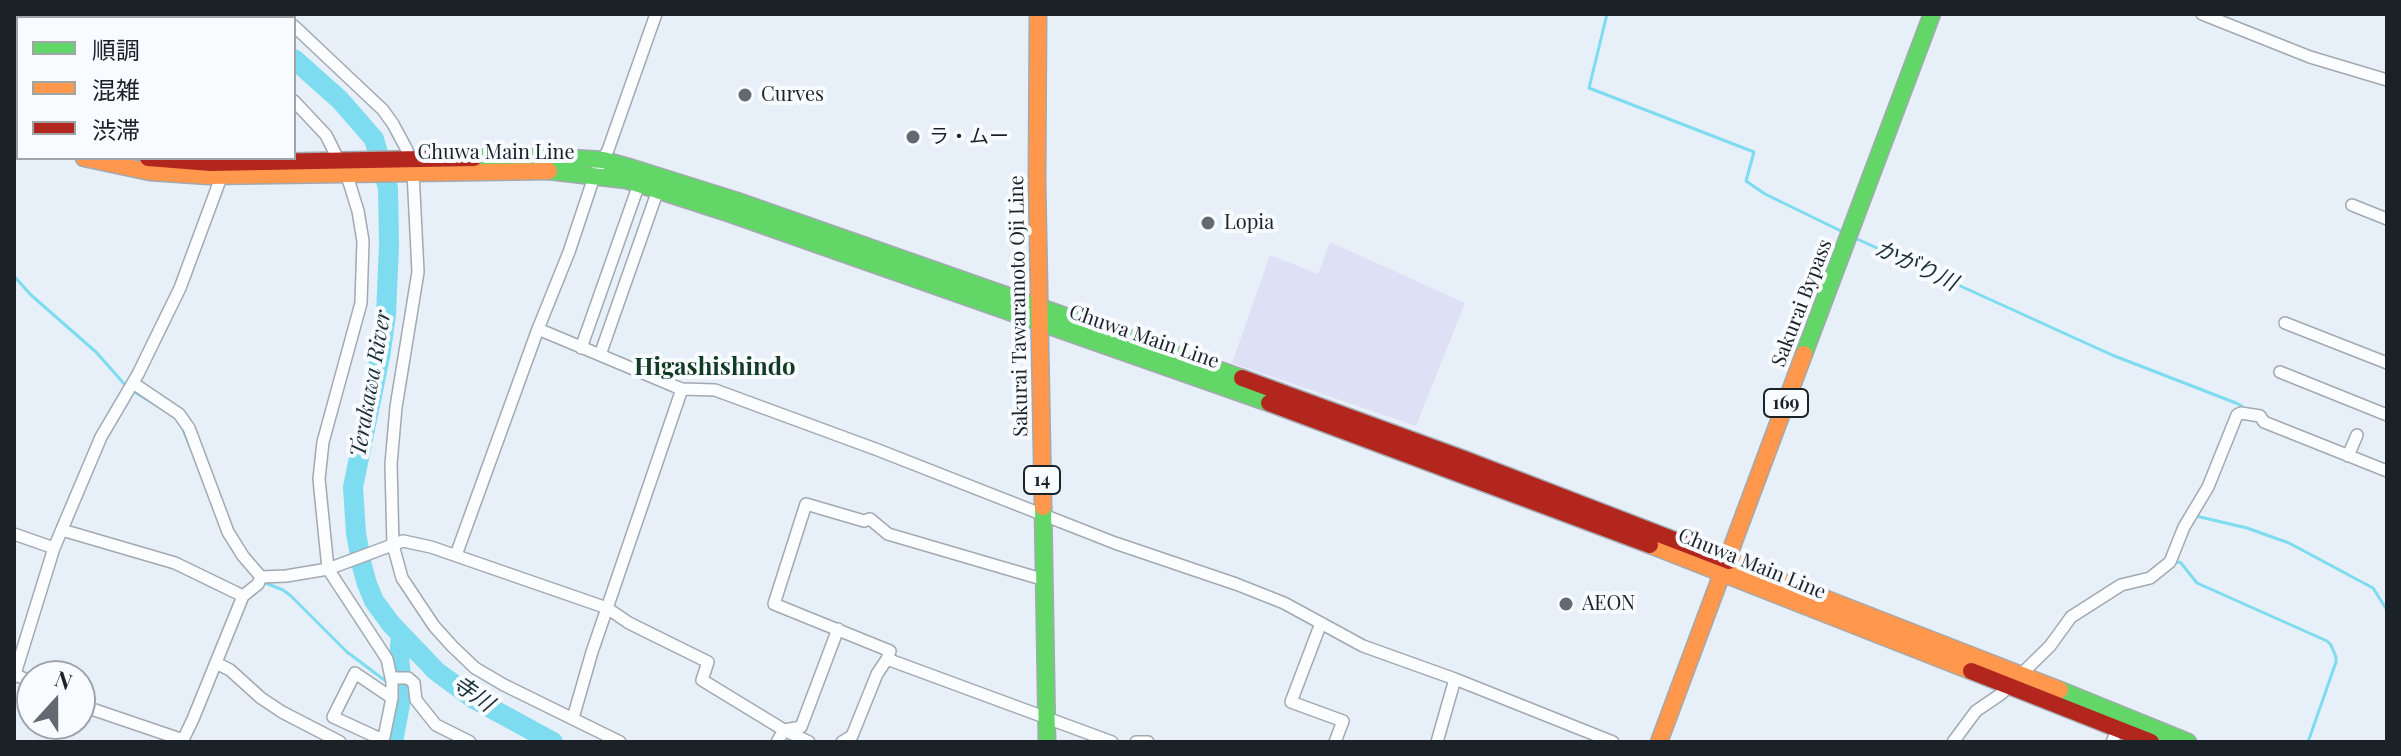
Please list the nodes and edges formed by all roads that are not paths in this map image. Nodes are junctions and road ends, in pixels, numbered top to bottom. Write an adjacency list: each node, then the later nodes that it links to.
1 (656, 14): 13 (street)
2 (1038, 14): 18 (main road, Sakurai Tawaramoto Oji Line / 14)
3 (1932, 14): 37 (main road, Sakurai Bypass / 169)
4 (2202, 14): 6 (street)
5 (296, 28): 11 (street)
6 (2387, 80)
7 (296, 103): 12 (street)
8 (93, 160): 10 (main road, Chuwa Main Line)
9 (162, 160): 10 (main road, Chuwa Main Line)
10 (225, 166): 12 (main road, Chuwa Main Line); 25 (street)
11 (410, 166): 12 (main road, Chuwa Main Line); 13 (main road, Chuwa Main Line); 34 (street)
12 (343, 167): 38 (street)
13 (599, 167): 14 (main road, Chuwa Main Line); 18 (main road, Chuwa Main Line); 20 (street)
14 (639, 184): 15 (main road, Chuwa Main Line); 21 (street)
15 (658, 190): 18 (main road, Chuwa Main Line); 22 (street)
16 (2352, 205): 17 (street)
17 (2387, 219)
18 (1039, 314): 31 (main road, Sakurai Tawaramoto Oji Line / 14); 37 (main road, Chuwa Main Line)
19 (2285, 323): 23 (street)
20 (538, 329): 21 (street); 36 (street)
21 (581, 348): 22 (street)
22 (600, 355): 26 (street)
23 (2387, 363)
24 (2280, 372): 27 (street)
25 (131, 386): 32 (street); 39 (street)
26 (682, 389): 31 (street); 42 (street)
27 (2387, 415)
28 (2357, 435): 29 (street)
29 (2348, 456): 30 (street); 50 (street)
30 (2387, 470)
31 (1044, 516): 40 (main road, Sakurai Tawaramoto Oji Line / 14); 43 (street)
32 (62, 530): 35 (street); 41 (street)
33 (14, 534): 35 (street)
34 (390, 546): 36 (street); 38 (street); 53 (street)
35 (54, 548): 45 (street)
36 (456, 555): 42 (street)
37 (1724, 567): 50 (main road, Chuwa Main Line); 73 (main road, Sakurai Bypass / 169)
38 (331, 568): 39 (street); 51 (street)
39 (259, 580): 41 (street)
40 (1045, 580): 44 (street); 54 (main road, Sakurai Tawaramoto Oji Line / 14)
41 (243, 596): 47 (street)
42 (607, 608): 53 (street); 55 (street)
43 (1321, 623): 49 (street); 70 (street)
44 (838, 629): 46 (street); 55 (street)
45 (18, 650): 48 (street)
46 (887, 659): 54 (street); 65 (street)
47 (216, 663): 58 (street); 60 (street)
48 (14, 675)
49 (1455, 679): 71 (street); 72 (street)
50 (2014, 680): 56 (main road, Chuwa Main Line); 74 (street); 75 (main road, Chuwa Main Line)
51 (391, 687): 59 (street); 59 (street); 61 (street)
52 (96, 711): 58 (street)
53 (573, 718): 62 (street)
54 (1046, 718): 66 (main road, Sakurai Tawaramoto Oji Line / 14); 67 (street)
55 (784, 730): 63 (street); 64 (street)
56 (2115, 736): 57 (main road, Chuwa Main Line)
57 (2142, 740)
58 (182, 741)
59 (383, 741)
60 (340, 742)
61 (470, 742)
62 (620, 742)
63 (777, 742)
64 (809, 742)
65 (842, 742)
66 (1047, 742)
67 (1112, 742)
68 (1136, 742): 69 (street)
69 (1148, 742)
70 (1335, 742)
71 (1437, 742)
72 (1613, 742)
73 (1659, 742)
74 (1953, 742)
75 (2188, 742)

